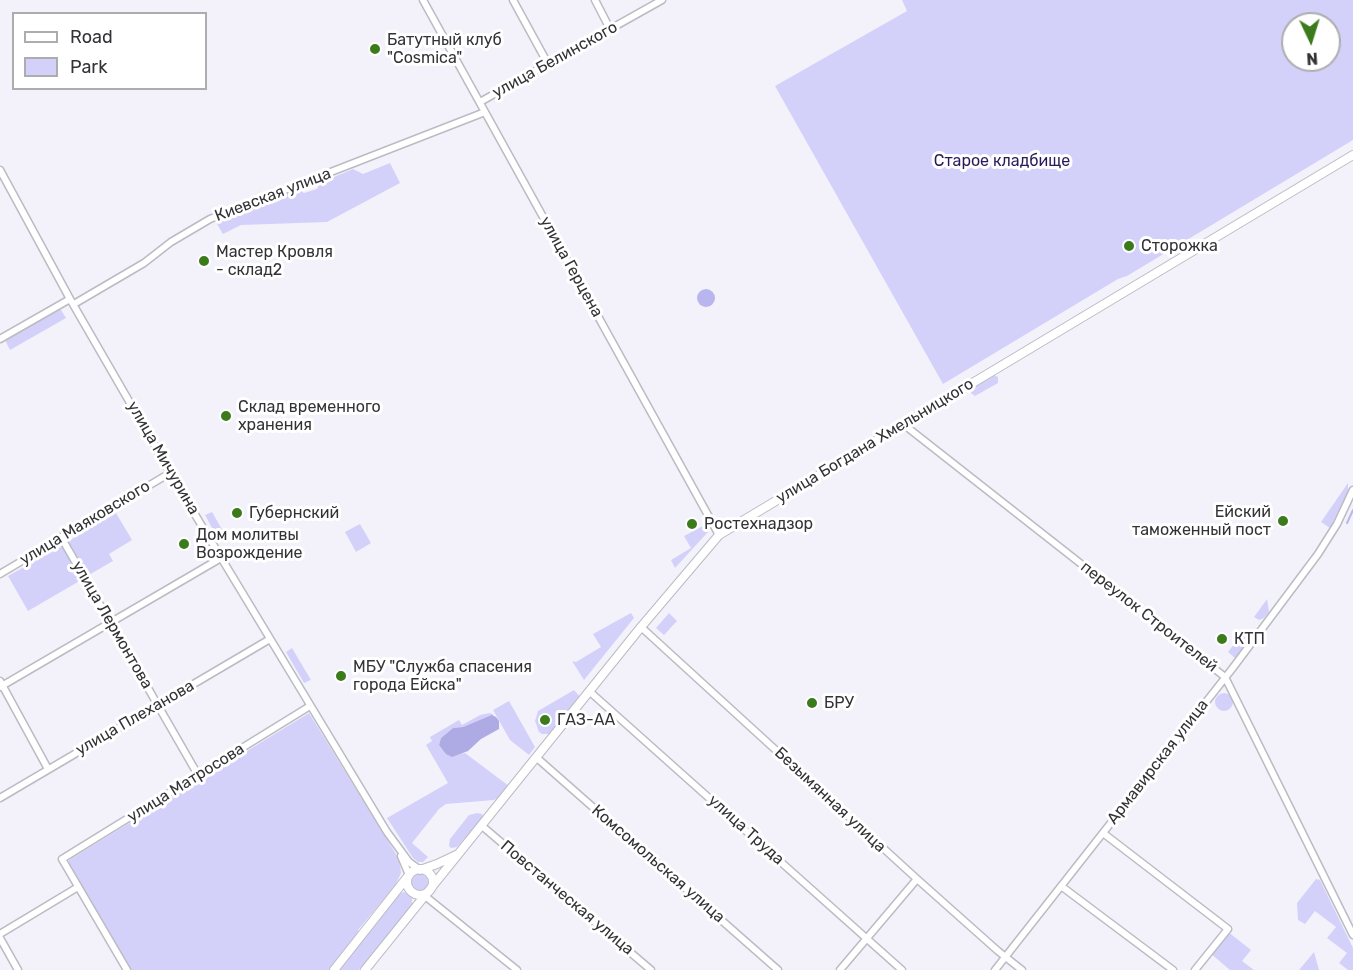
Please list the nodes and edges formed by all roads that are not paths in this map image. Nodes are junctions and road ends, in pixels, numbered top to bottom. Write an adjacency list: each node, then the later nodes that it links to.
1 (423, 0): 7 (street, улица Герцена)
2 (513, 0): 6 (street)
3 (595, 0): 5 (street)
4 (662, 0): 5 (street, улица Белинского)
5 (610, 29): 6 (street, улица Белинского)
6 (548, 64): 7 (street, улица Белинского)
7 (480, 102): 8 (street, улица Герцена)
8 (485, 112): 11 (street, Киевская улица); 16 (street, улица Герцена)
9 (1353, 155): 13 (main road, улица Богдана Хмельницкого)
10 (0, 170): 11 (street, улица Мичурина)
11 (72, 301): 12 (street, Киевская улица); 14 (street, улица Мичурина)
12 (0, 339)
13 (903, 424): 16 (main road, улица Богдана Хмельницкого); 23 (street, переулок Строителей)
14 (170, 473): 17 (street, улица Маяковского); 18 (street, улица Мичурина)
15 (1353, 490): 23 (street, Армавирская улица)
16 (719, 535): 21 (main road, улица Богдана Хмельницкого)
17 (61, 537): 19 (street, улица Маяковского); 20 (street, улица Лермонтова)
18 (221, 558): 20 (street); 22 (street, улица Мичурина)
19 (0, 574)
20 (111, 624): 24 (street); 26 (street, улица Лермонтова)
21 (641, 627): 25 (main road, улица Богдана Хмельницкого); 38 (street, Безымянная улица)
22 (270, 639): 26 (street, улица Плеханова); 27 (street, улица Мичурина)
23 (1225, 677): 33 (street, Армавирская улица); 42 (street, переулок Строителей)
24 (1, 684): 29 (street)
25 (590, 691): 28 (main road, улица Богдана Хмельницкого); 44 (street, улица Труда)
26 (157, 705): 29 (street, улица Плеханова); 30 (street, улица Лермонтова)
27 (310, 706): 30 (street, улица Матросова); 34 (street, улица Мичурина)
28 (537, 758): 32 (main road, улица Богдана Хмельницкого); 52 (street, Комсомольская улица)
29 (48, 769): 31 (street, улица Плеханова)
30 (198, 776): 40 (street, улица Матросова)
31 (0, 798)
32 (482, 826): 35 (main road, улица Богдана Хмельницкого); 51 (street, Повстанческая улица)
33 (1103, 833): 39 (street, Армавирская улица); 58 (street)
34 (389, 835): 36 (street, улица Мичурина); 37 (street, улица Мичурина)
35 (460, 853): 36 (main road, улица Богдана Хмельницкого); 41 (main road, улица Богдана Хмельницкого)
36 (420, 870): 37 (main road); 41 (main road)
37 (409, 875): 41 (main road); 48 (main road)
38 (917, 879): 44 (street); 45 (street, Безымянная улица)
39 (1061, 886): 45 (street, Армавирская улица); 57 (street)
40 (78, 887): 43 (street); 47 (street)
41 (427, 893): 49 (main road, улица Богдана Хмельницкого); 50 (street)
42 (1353, 935)
43 (0, 936): 46 (street)
44 (867, 939): 53 (street); 54 (street, улица Труда)
45 (1005, 957): 55 (street, Армавирская улица); 56 (street, Безымянная улица)
46 (18, 970)
47 (127, 970)
48 (334, 970)
49 (366, 970)
50 (517, 970)
51 (651, 970)
52 (778, 970)
53 (840, 970)
54 (902, 970)
55 (995, 970)
56 (1022, 970)
57 (1173, 970)
58 (1195, 970)

